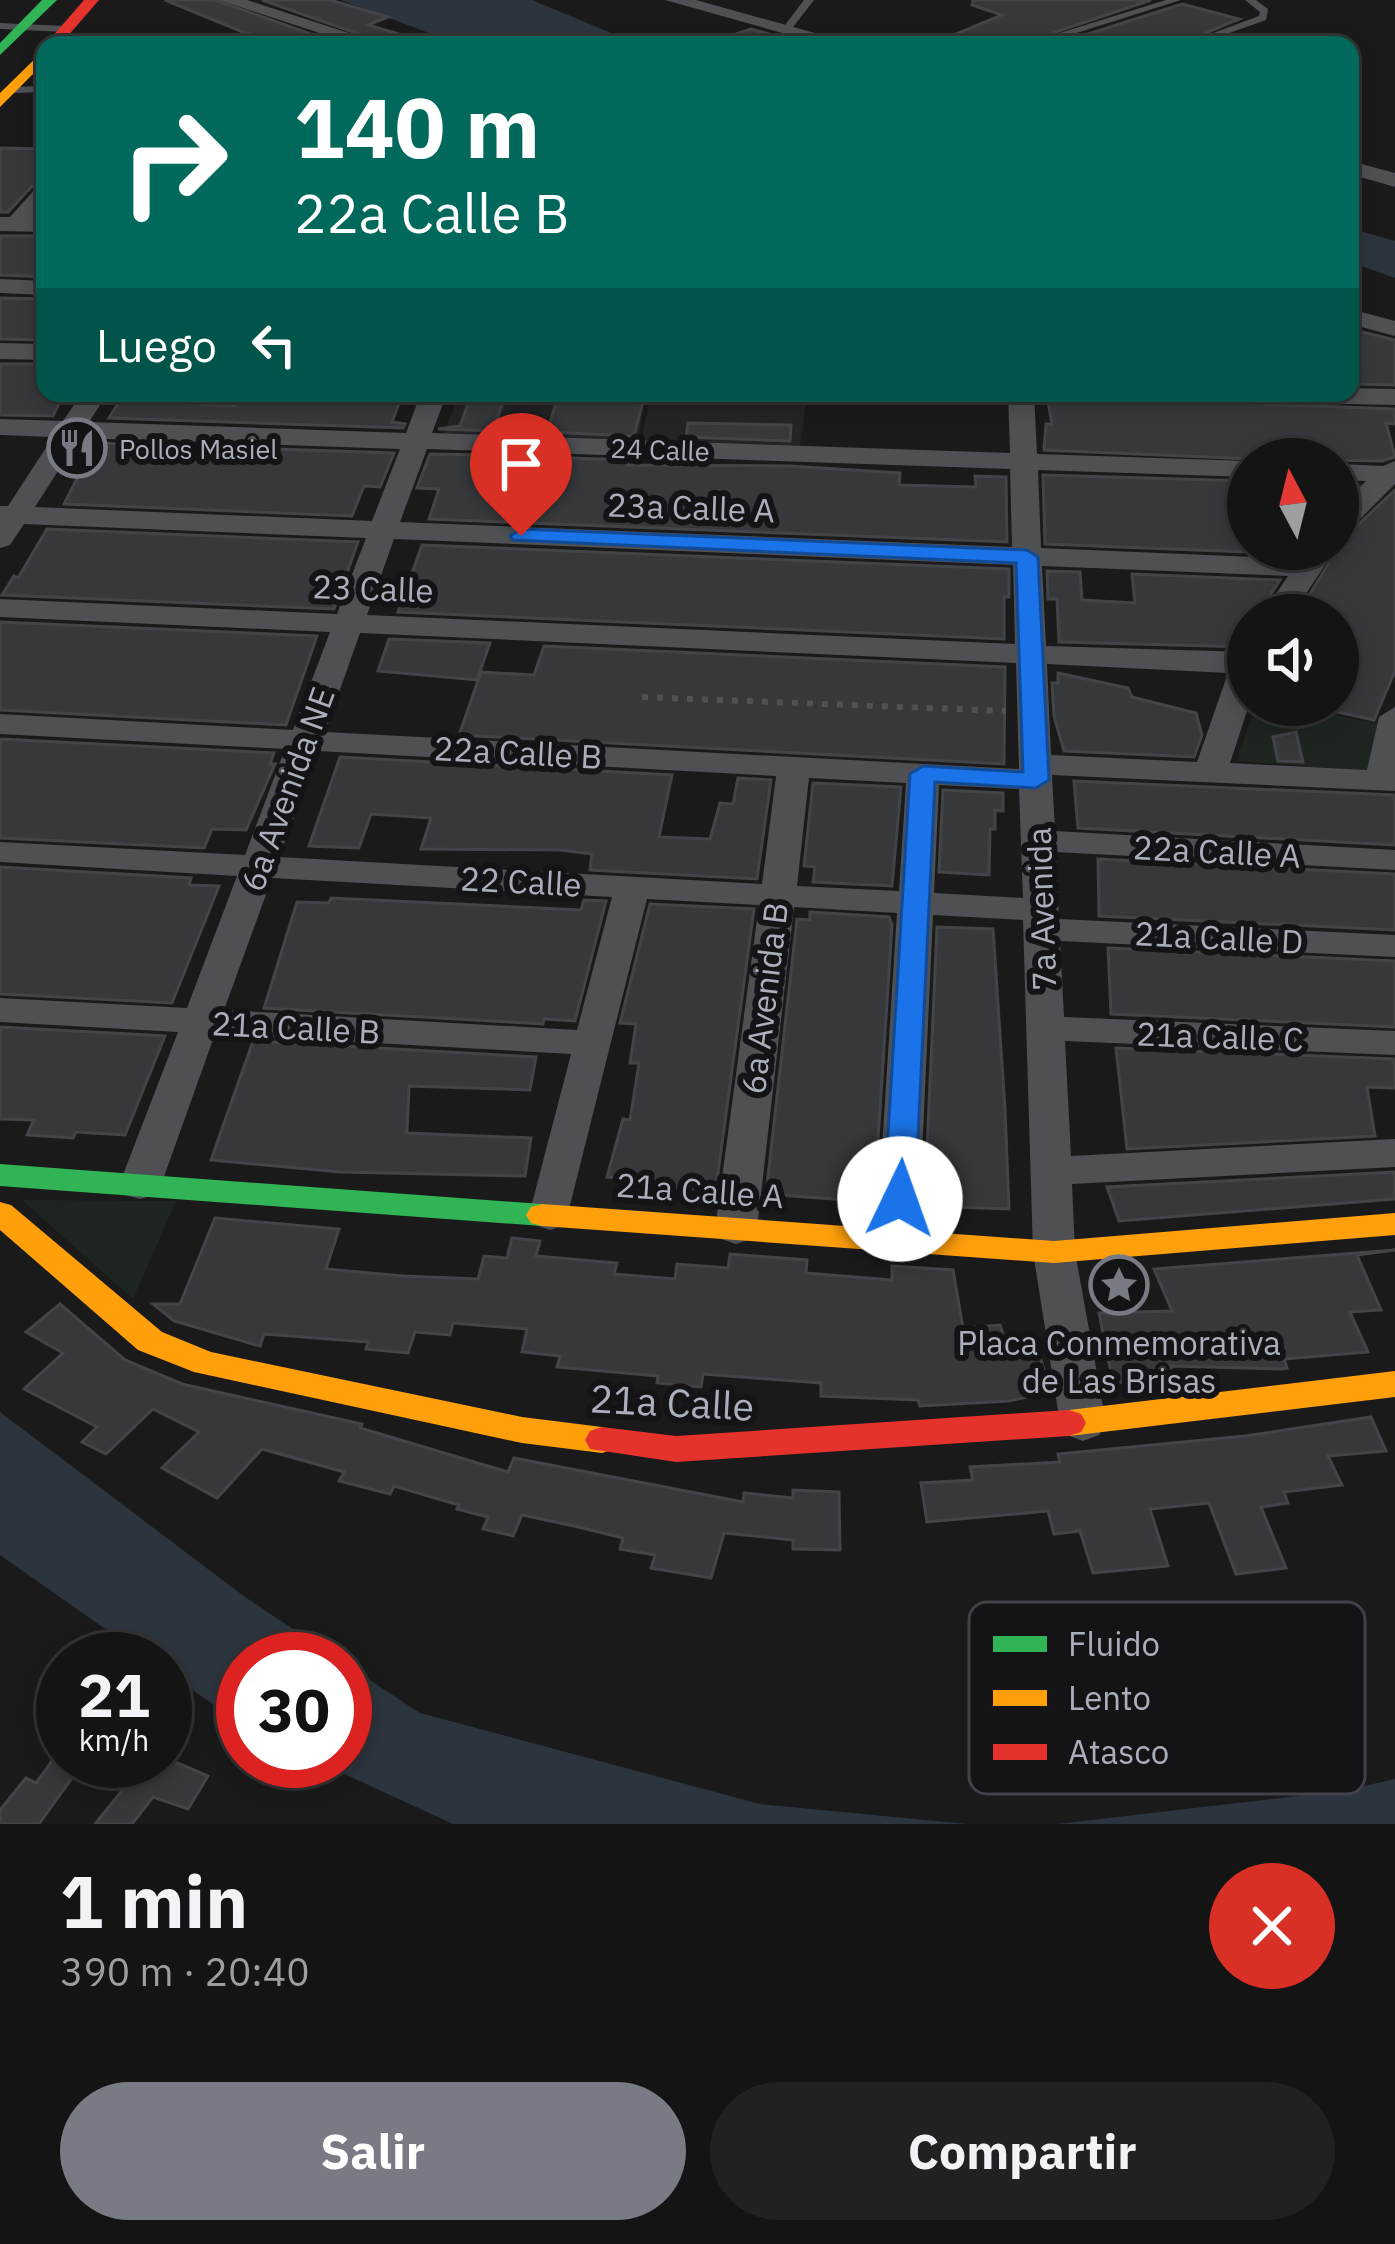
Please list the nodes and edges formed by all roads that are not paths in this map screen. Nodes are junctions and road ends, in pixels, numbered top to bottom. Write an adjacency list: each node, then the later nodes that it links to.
1 (50, 0): 15 (street)
2 (92, 0): 9 (street)
3 (227, 0): 10 (street)
4 (674, 0): 8 (street)
5 (809, 0): 8 (lane)
6 (1176, 0): 12 (lane)
7 (1250, 0): 13 (lane)
8 (787, 29): 11 (street)
9 (60, 36)
10 (346, 36)
11 (814, 36)
12 (1057, 36)
13 (1212, 36)
14 (36, 38): 15 (lane)
15 (6, 39)
16 (36, 63): 18 (street)
17 (36, 91): 18 (lane)
18 (6, 96)
19 (1359, 170): 20 (street)
20 (1395, 180)
21 (36, 200): 22 (street)
22 (8, 224)
23 (0, 286): 24 (street)
24 (36, 288)
25 (1359, 318): 26 (street)
26 (1395, 328)
27 (0, 351): 28 (street)
28 (36, 352)
29 (1359, 396): 30 (street)
30 (1395, 397)
31 (89, 402): 35 (street)
32 (431, 402): 36 (street, 6a Avenida NE)
33 (1021, 402): 37 (street, 7a Avenida)
34 (0, 427): 35 (street, 24 Calle)
35 (72, 429): 36 (street, 24 Calle); 42 (street)
36 (416, 441): 37 (street, 24 Calle); 43 (street, 6a Avenida NE)
37 (1024, 461): 38 (street, 24 Calle); 44 (street, 7a Avenida)
38 (1227, 468)
39 (1391, 471): 40 (street); 41 (street)
40 (1359, 472)
41 (1359, 504)
42 (5, 522): 43 (street, 23a Calle A)
43 (383, 530): 44 (street, 23a Calle A); 47 (street, 6a Avenida NE)
44 (1027, 557): 45 (street, 23a Calle A); 48 (street, 7a Avenida)
45 (1227, 558)
46 (0, 608): 47 (street, 23 Calle)
47 (348, 623): 48 (street, 23 Calle); 53 (street, 6a Avenida NE)
48 (1031, 653): 49 (street, 23 Calle); 55 (street, 7a Avenida)
49 (1227, 662)
50 (1395, 717): 58 (street)
51 (1227, 722): 56 (street)
52 (0, 724): 53 (street, 22a Calle B)
53 (305, 740): 54 (street, 22a Calle B); 62 (street, 6a Avenida NE)
54 (794, 767): 57 (street, 22a Calle B); 64 (street, 6a Avenida B)
55 (1036, 772): 56 (street, 22a Calle B); 57 (street, 22a Calle B); 59 (street, 7a Avenida)
56 (1210, 772): 58 (street, 22a Calle B)
57 (923, 774): 65 (street)
58 (1388, 780)
59 (1039, 841): 61 (street, 22a Calle A); 66 (street, 7a Avenida)
60 (0, 852): 62 (street, 22 Calle)
61 (1395, 860)
62 (258, 866): 63 (street, 22 Calle); 69 (street, 6a Avenida NE)
63 (632, 887): 64 (street, 22 Calle); 71 (street)
64 (776, 896): 65 (street, 22 Calle); 80 (street, 6a Avenida B)
65 (916, 903): 66 (street, 22 Calle); 81 (street)
66 (1042, 920): 67 (street, 21a Calle D); 70 (street, 7a Avenida)
67 (1395, 946)
68 (0, 1010): 69 (street, 21a Calle B)
69 (201, 1022): 71 (street, 21a Calle B); 76 (street, 6a Avenida NE)
70 (1046, 1028): 72 (street, 21a Calle C); 74 (street, 7a Avenida)
71 (592, 1043): 78 (street)
72 (1395, 1043)
73 (1395, 1153): 74 (street)
74 (1051, 1171): 82 (street, 7a Avenida)
75 (0, 1175): 76 (street, 21a Calle A)
76 (140, 1185): 78 (street, 21a Calle A)
77 (0, 1213): 84 (street, 21a Calle)
78 (550, 1215): 80 (street, 21a Calle A)
79 (1395, 1224): 82 (street, 21a Calle A)
80 (736, 1229): 81 (street, 21a Calle A)
81 (898, 1241): 82 (street, 21a Calle A)
82 (1054, 1252): 84 (street, 7a Avenida)
83 (1395, 1384): 84 (street, 21a Calle)
84 (1083, 1423)

